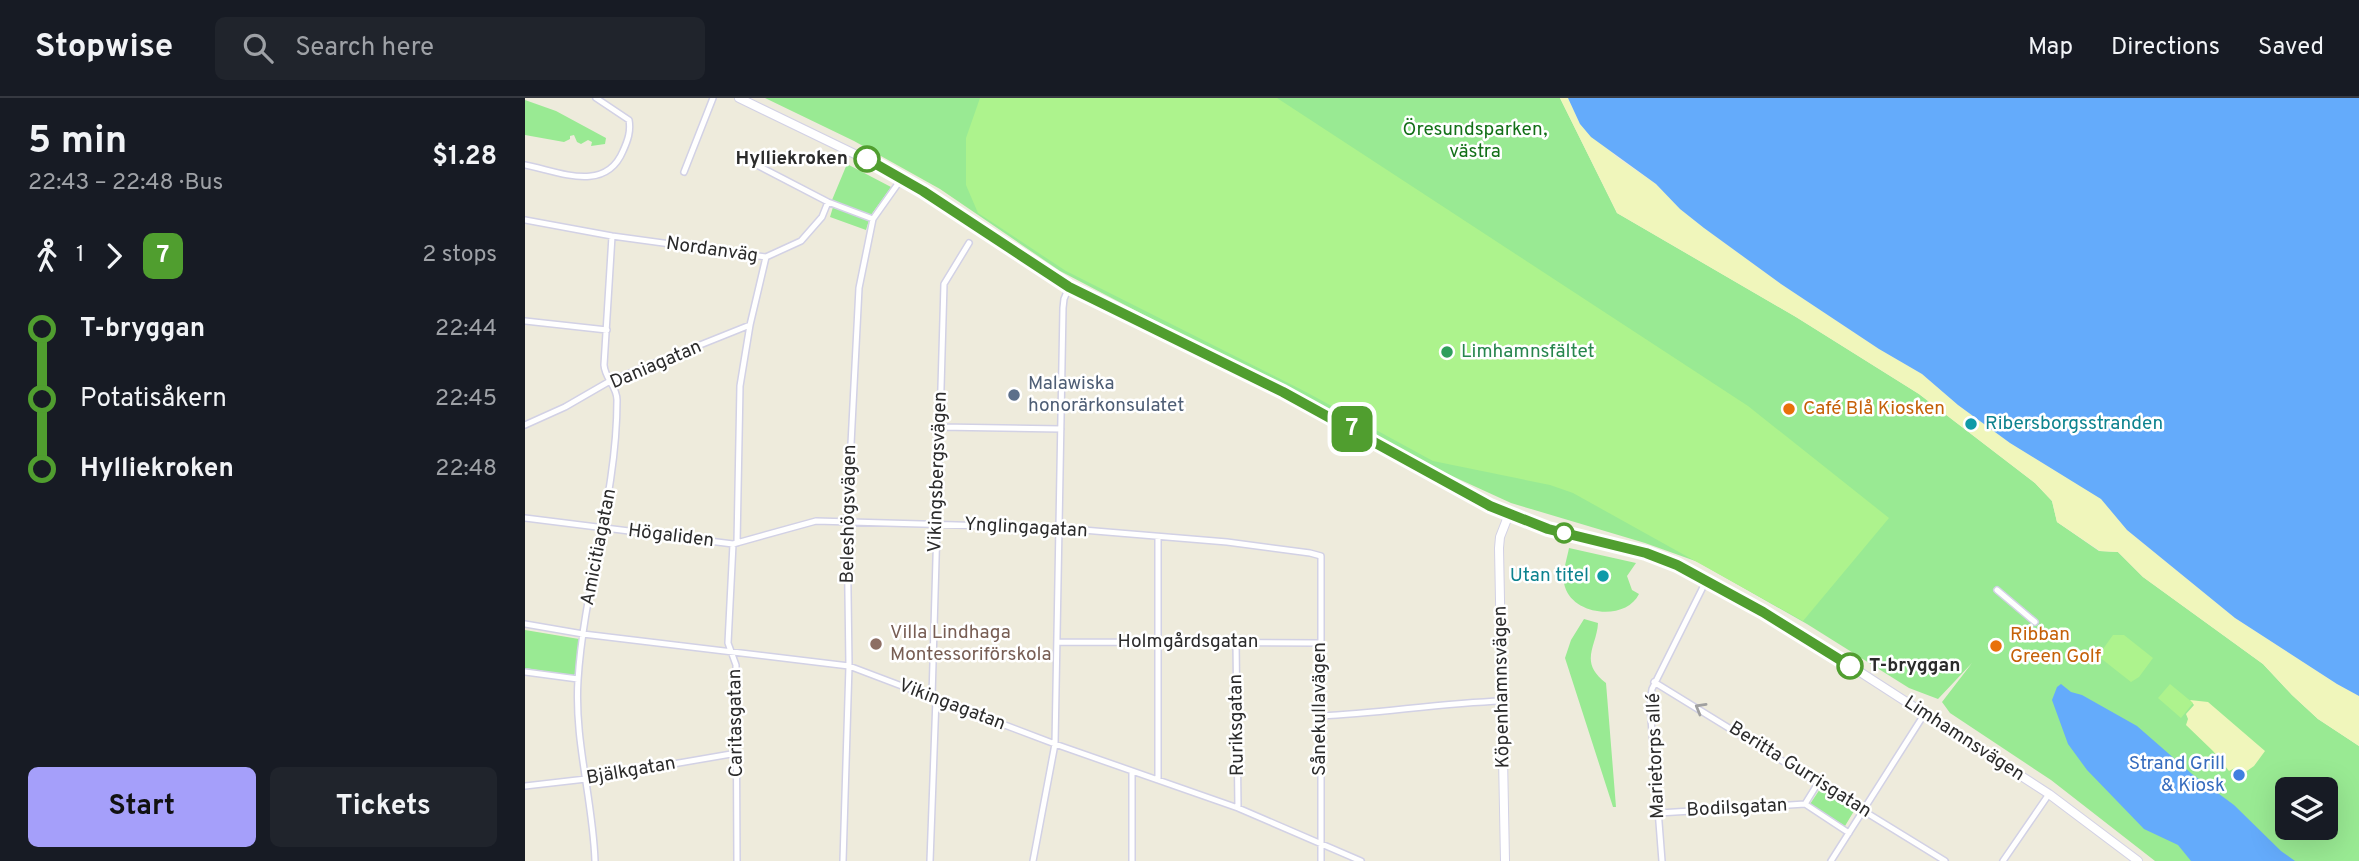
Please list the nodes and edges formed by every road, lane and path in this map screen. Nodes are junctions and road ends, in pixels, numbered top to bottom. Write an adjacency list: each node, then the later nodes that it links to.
1 (596, 98): 5 (street)
2 (713, 98): 6 (street)
3 (739, 98): 7 (main road, Limhamnsvägen)
4 (751, 162): 8 (street)
5 (525, 164)
6 (684, 172)
7 (902, 178): 9 (street, Beleshögsvägen); 16 (main road, Limhamnsvägen)
8 (828, 202): 9 (street); 14 (street, Nordanväg)
9 (873, 219): 26 (street, Beleshögsvägen)
10 (525, 220): 11 (street, Nordanväg)
11 (612, 236): 14 (street, Nordanväg); 19 (street, Amicitiagatan)
12 (969, 243): 13 (street, Vikingsbergsvägen)
13 (963, 253): 15 (street); 22 (street, Vikingsbergsvägen)
14 (767, 257): 18 (street, Caritasgatan)
15 (971, 258)
16 (1069, 287): 23 (street); 24 (main road, Limhamnsvägen)
17 (525, 321): 19 (street)
18 (750, 325): 20 (street, Daniagatan); 31 (street, Caritasgatan)
19 (607, 330): 20 (street, Amicitiagatan)
20 (610, 381): 21 (street, Daniagatan); 28 (street, Amicitiagatan)
21 (525, 425)
22 (940, 427): 23 (street); 27 (street, Vikingsbergsvägen)
23 (1061, 429): 29 (street)
24 (1509, 514): 33 (main road, Limhamnsvägen); 48 (main road, Köpenhamnsvägen)
25 (525, 518): 28 (street, Högaliden)
26 (847, 522): 27 (street, Ynglingagatan); 31 (street, Ynglingagatan); 43 (street, Beleshögsvägen)
27 (937, 524): 29 (street, Ynglingagatan); 47 (street, Vikingsbergsvägen)
28 (604, 527): 31 (street, Högaliden); 37 (street, Amicitiagatan)
29 (1059, 528): 30 (street, Ynglingagatan); 38 (street)
30 (1158, 537): 32 (street, Ynglingagatan); 39 (street)
31 (735, 544): 42 (street, Caritasgatan)
32 (1321, 556): 41 (street, Sånekullavägen)
33 (1707, 579): 46 (street, Marietorps allé); 49 (main road, Limhamnsvägen)
34 (1997, 590): 35 (street)
35 (2035, 622)
36 (525, 624): 37 (street, Vikingagatan)
37 (583, 634): 42 (street, Vikingagatan); 45 (street, Amicitiagatan)
38 (1057, 642): 39 (street, Holmgårdsgatan); 51 (street)
39 (1156, 642): 40 (street, Holmgårdsgatan); 55 (street)
40 (1236, 642): 41 (street, Holmgårdsgatan); 60 (street, Ruriksgatan)
41 (1320, 643): 50 (street, Sånekullavägen)
42 (732, 653): 43 (street, Vikingagatan); 52 (street, Caritasgatan)
43 (849, 666): 47 (street, Vikingagatan); 67 (street, Beleshögsvägen)
44 (525, 672): 45 (street)
45 (578, 680): 54 (street, Amicitiagatan)
46 (1654, 682): 56 (street, Beritta Gurrisgatan, one-way to 46); 62 (street, Marietorps allé)
47 (934, 698): 51 (street, Vikingagatan); 68 (street, Vikingsbergsvägen)
48 (1502, 701): 50 (street); 73 (main road, Köpenhamnsvägen)
49 (1924, 713): 58 (main road, Limhamnsvägen); 61 (street)
50 (1321, 716): 64 (street, Sånekullavägen)
51 (1055, 744): 53 (street, Vikingagatan); 69 (street)
52 (737, 752): 54 (street, Bjälkgatan); 66 (street, Caritasgatan)
53 (1132, 771): 55 (street, Vikingagatan); 70 (street)
54 (586, 779): 57 (street, Bjälkgatan); 65 (street, Amicitiagatan)
55 (1158, 780): 60 (street, Vikingagatan)
56 (1818, 783): 59 (street); 61 (street, Beritta Gurrisgatan)
57 (525, 786)
58 (2049, 794): 77 (street); 78 (main road, Limhamnsvägen)
59 (1805, 804): 62 (street, Bodilsgatan); 63 (street, Bodilsgatan)
60 (1237, 808): 64 (street, Vikingagatan)
61 (1864, 809): 63 (street); 76 (street, Beritta Gurrisgatan)
62 (1658, 813): 74 (street, Marietorps allé)
63 (1849, 833): 75 (street)
64 (1321, 844): 71 (street, Sånekullavägen); 72 (street, Vikingagatan)
65 (595, 861)
66 (737, 861)
67 (843, 861)
68 (930, 861)
69 (1033, 861)
70 (1132, 861)
71 (1321, 861)
72 (1361, 861)
73 (1505, 861)
74 (1662, 861)
75 (1831, 861)
76 (1945, 861)
77 (2003, 861)
78 (2138, 861)

